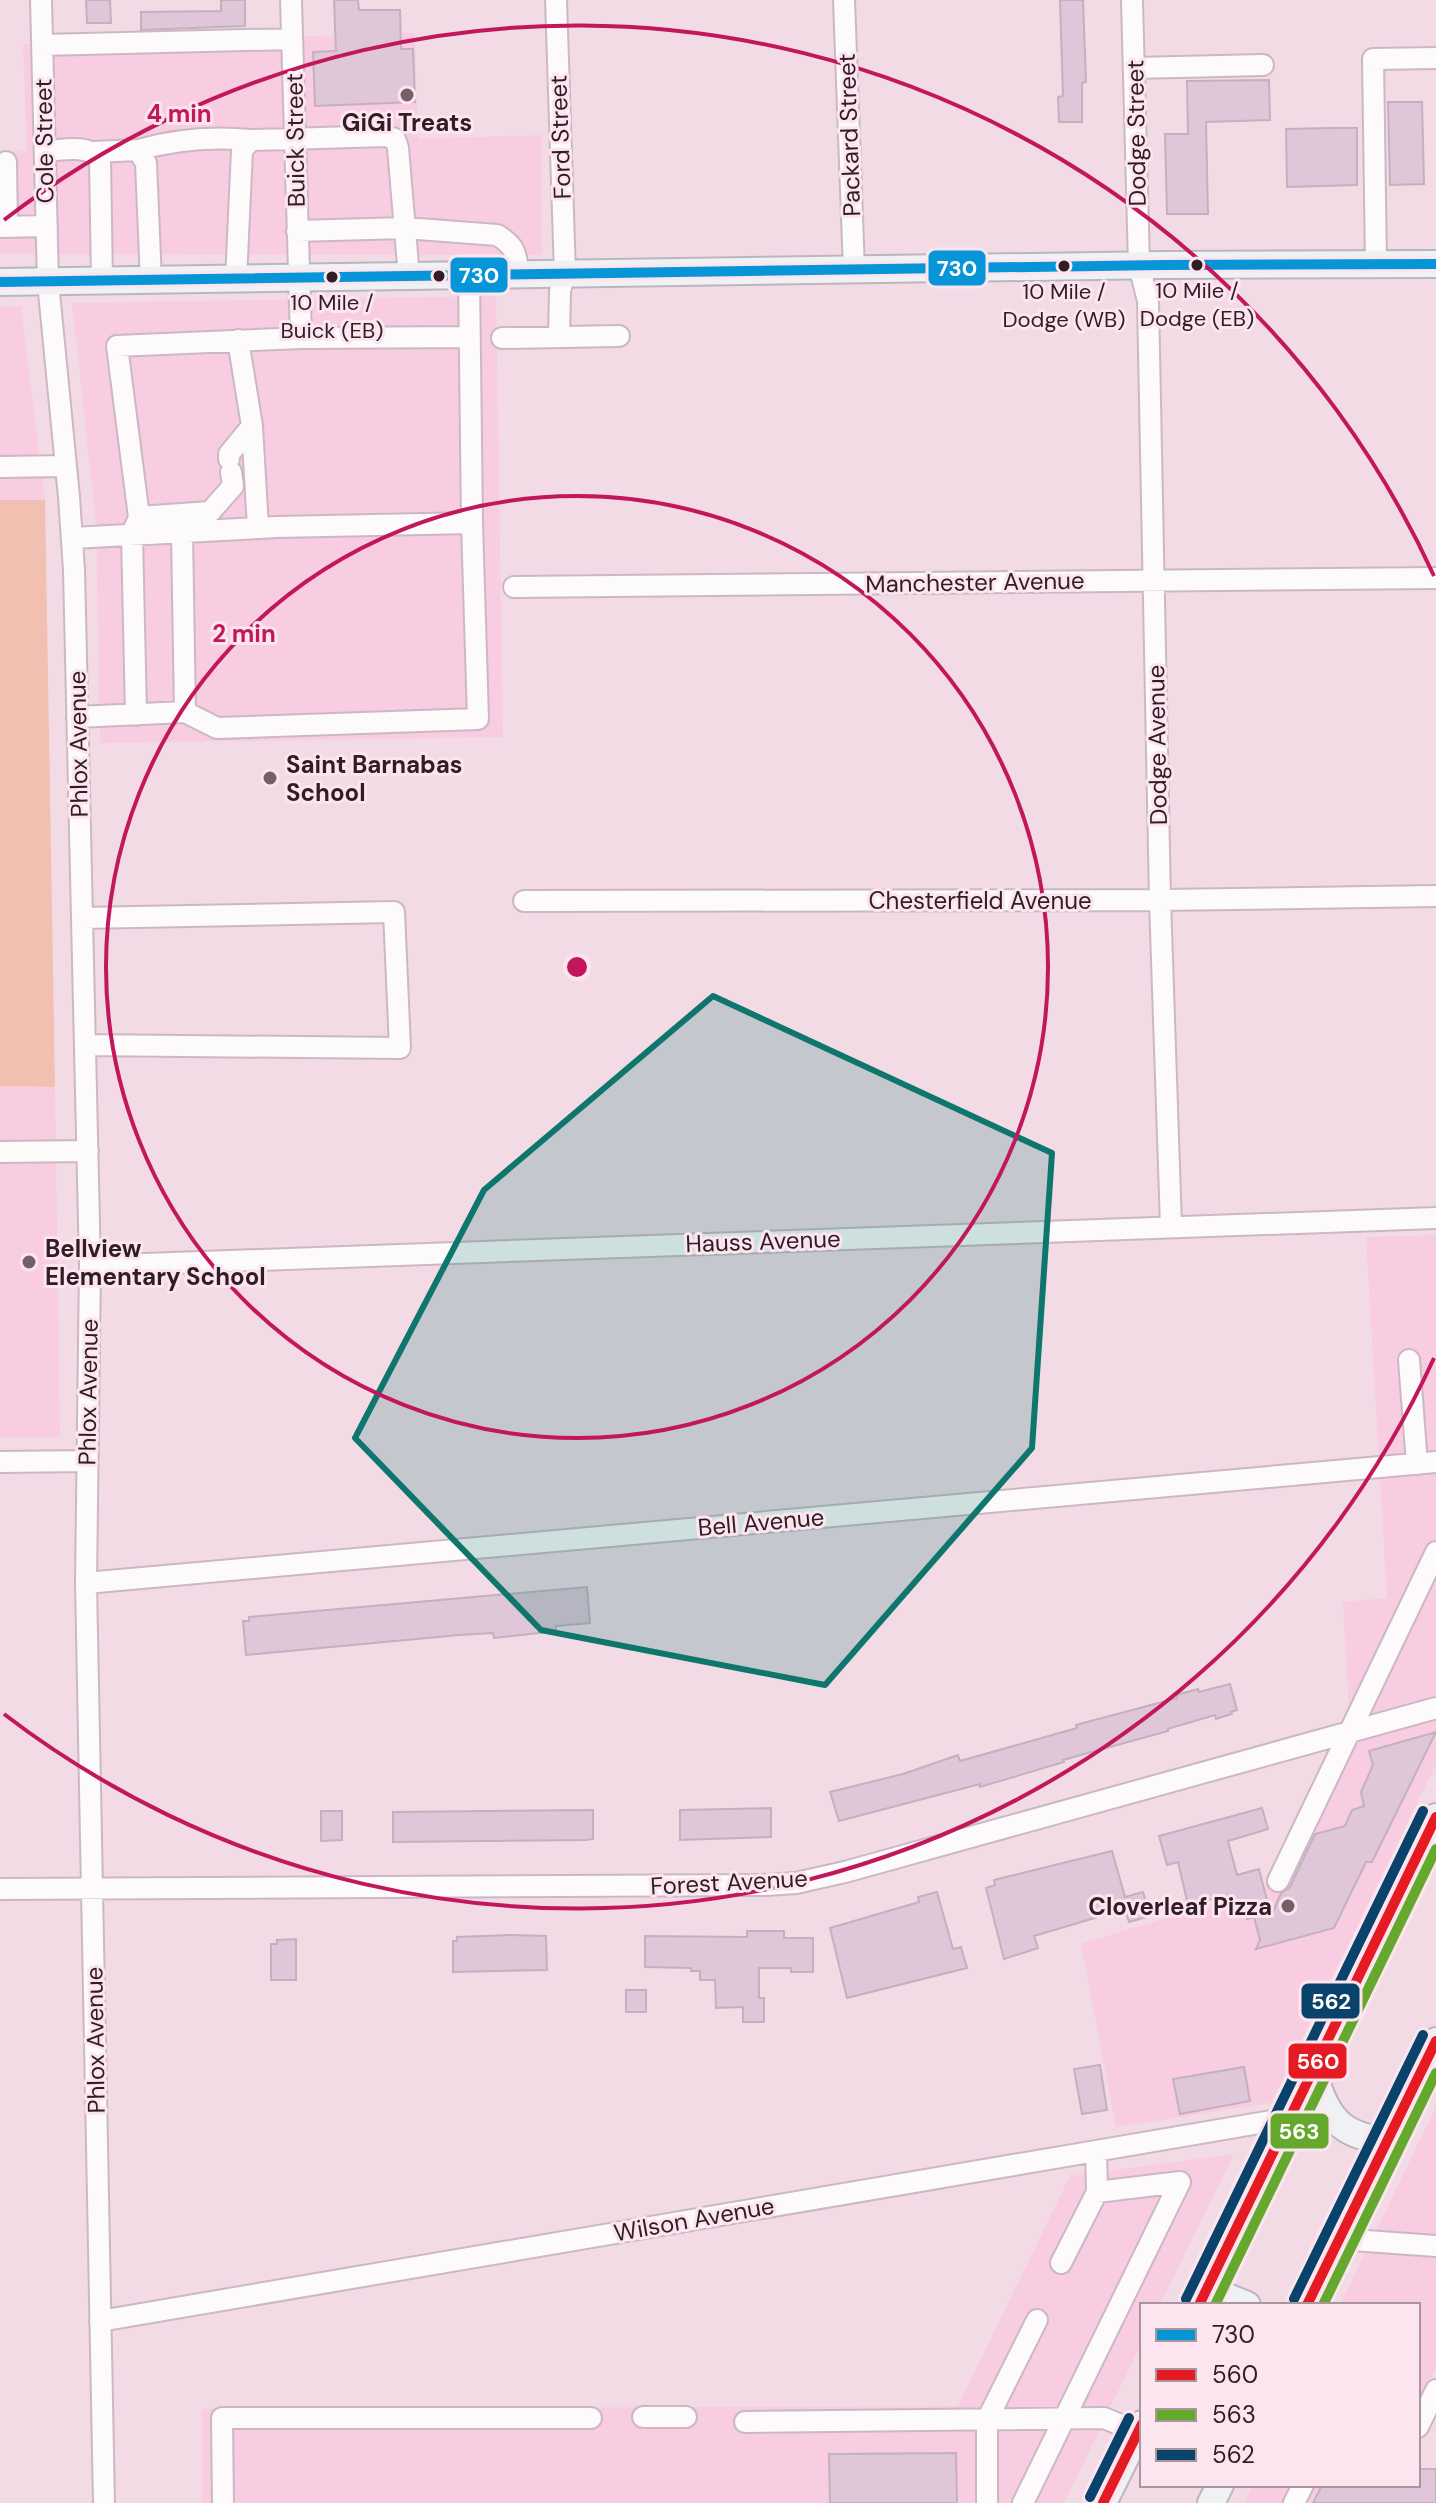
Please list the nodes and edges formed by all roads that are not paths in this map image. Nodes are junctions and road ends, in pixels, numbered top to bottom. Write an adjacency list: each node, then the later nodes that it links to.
1 (41, 0): 7 (street, Cole Street)
2 (291, 0): 6 (street, Buick Street)
3 (556, 0): 25 (street, Ford Street)
4 (844, 0): 24 (street, Packard Street)
5 (1132, 0): 10 (street, Dodge Street)
6 (292, 39): 7 (street); 11 (street, Buick Street)
7 (42, 45): 14 (street, Cole Street)
8 (1436, 58): 21 (street)
9 (1263, 65): 10 (street)
10 (1134, 68): 23 (street, Dodge Street)
11 (295, 138): 12 (street); 19 (street); 20 (street, Buick Street)
12 (251, 140): 13 (street); 30 (street)
13 (138, 150): 15 (street); 32 (street)
14 (45, 151): 15 (street); 17 (street, Cole Street)
15 (94, 152): 31 (street)
16 (6, 162): 18 (street)
17 (47, 226): 18 (street); 34 (street, Cole Street)
18 (4, 227)
19 (405, 228): 20 (street); 26 (street); 28 (street)
20 (297, 231): 29 (street, Buick Street)
21 (1376, 264): 22 (main road); 23 (main road)
22 (1436, 264)
23 (1139, 265): 24 (main road); 50 (street, Dodge Avenue)
24 (854, 271): 25 (main road)
25 (565, 274): 26 (main road); 37 (street, Ford Street)
26 (519, 275): 27 (main road)
27 (469, 276): 28 (main road); 36 (street)
28 (409, 277): 29 (main road)
29 (299, 279): 30 (main road); 38 (street, Buick Street)
30 (236, 280): 32 (main road)
31 (102, 281): 32 (main road); 34 (main road)
32 (151, 281)
33 (0, 282): 34 (main road)
34 (48, 282): 42 (street, Phlox Avenue)
35 (619, 336): 37 (street)
36 (470, 337): 38 (street); 44 (street)
37 (559, 337): 39 (street)
38 (301, 338): 40 (street)
39 (502, 338)
40 (238, 340): 41 (street); 45 (street)
41 (252, 426): 45 (street); 46 (street)
42 (66, 466): 43 (street); 48 (street, Phlox Avenue)
43 (0, 467)
44 (472, 523): 46 (street); 52 (street)
45 (135, 526): 47 (street); 48 (street); 53 (street)
46 (258, 528): 47 (street)
47 (182, 533): 52 (street)
48 (72, 538): 54 (street, Phlox Avenue)
49 (1436, 578): 50 (street, Manchester Avenue)
50 (1154, 580): 51 (street, Manchester Avenue); 56 (street, Dodge Avenue)
51 (514, 587)
52 (185, 712): 53 (street)
53 (136, 715): 54 (street)
54 (77, 717): 58 (street, Phlox Avenue)
55 (1436, 896): 56 (street, Chesterfield Avenue)
56 (1160, 900): 57 (street, Chesterfield Avenue); 63 (street, Dodge Avenue)
57 (524, 901)
58 (82, 918): 59 (street, Phlox Avenue); 59 (street)
59 (85, 1045): 60 (street, Phlox Avenue)
60 (88, 1151): 61 (street); 64 (street, Phlox Avenue)
61 (0, 1152)
62 (1436, 1218): 63 (street, Hauss Avenue)
63 (1171, 1226): 64 (street, Hauss Avenue)
64 (90, 1266): 66 (street, Phlox Avenue)
65 (1409, 1360): 68 (street)
66 (87, 1461): 67 (street); 70 (street, Phlox Avenue)
67 (0, 1462)
68 (1426, 1463): 70 (street, Bell Avenue)
69 (1436, 1552): 72 (street)
70 (86, 1583): 75 (street, Phlox Avenue)
71 (1436, 1708): 72 (street, Forest Avenue)
72 (1350, 1731): 74 (street); 75 (street, Forest Avenue)
73 (1436, 1817): 78 (main road)
74 (1278, 1881)
75 (93, 1888): 76 (street, Forest Avenue); 90 (street, Phlox Avenue)
76 (0, 1889)
77 (1436, 2041): 80 (main road)
78 (1312, 2070): 79 (main road); 80 (main road)
79 (1289, 2118): 81 (street, Wilson Avenue); 86 (main road)
80 (1388, 2140): 83 (main road)
81 (1096, 2151): 82 (street); 90 (street, Wilson Avenue)
82 (1097, 2192): 85 (street); 95 (street)
83 (1339, 2239): 84 (street); 88 (main road)
84 (1436, 2246)
85 (1061, 2263)
86 (1202, 2300): 87 (main road)
87 (1242, 2303)
88 (1308, 2303)
89 (1037, 2320): 96 (street)
90 (100, 2321): 100 (street, Phlox Avenue)
91 (1436, 2390): 98 (street)
92 (643, 2417): 93 (street)
93 (686, 2417)
94 (591, 2418): 101 (street)
95 (1064, 2419): 96 (street); 99 (street); 103 (street)
96 (987, 2420): 97 (street); 102 (street)
97 (745, 2422)
98 (1420, 2423)
99 (1140, 2428): 104 (main road)
100 (104, 2503)
101 (223, 2503)
102 (987, 2503)
103 (1023, 2503)
104 (1103, 2503)

